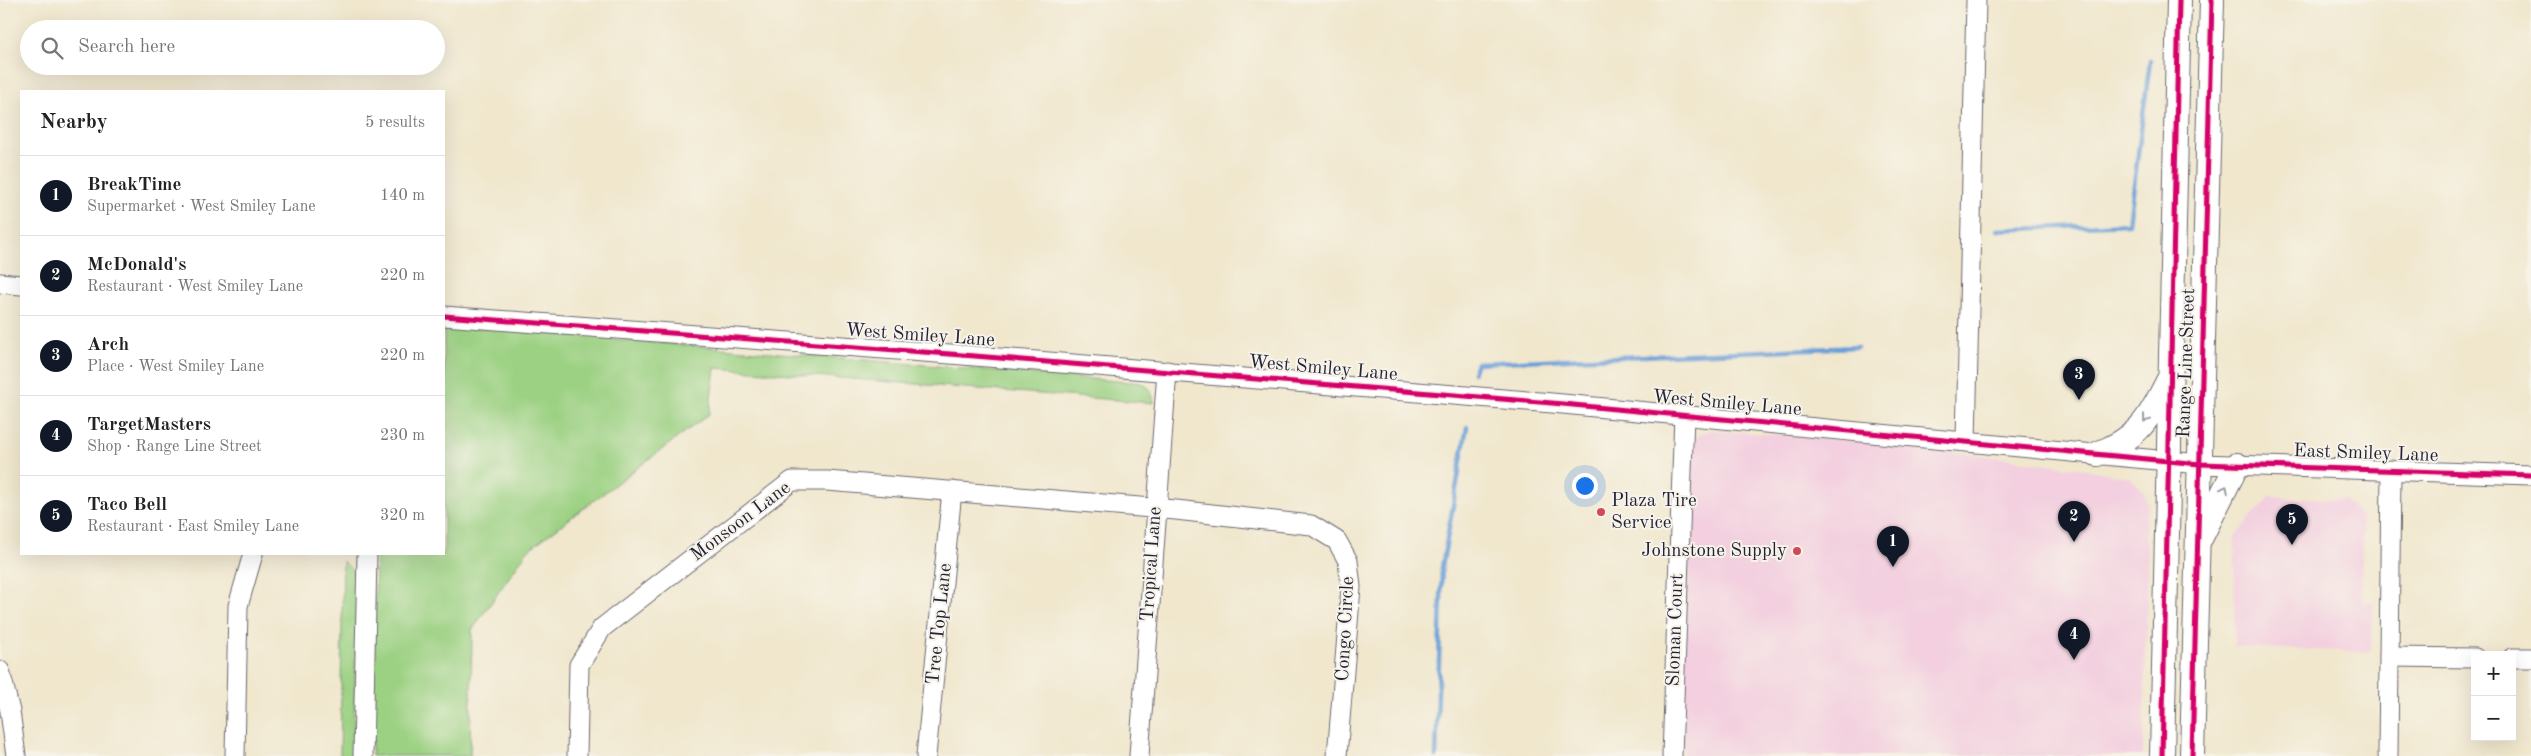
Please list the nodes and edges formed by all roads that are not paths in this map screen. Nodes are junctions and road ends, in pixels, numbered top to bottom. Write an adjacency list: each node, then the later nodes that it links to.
1 (1976, 0): 12 (street)
2 (2179, 0): 10 (main road, Range Line Street)
3 (2198, 0): 5 (main road)
4 (2212, 0): 5 (main road, Range Line Street)
5 (2211, 43): 15 (main road, Range Line Street)
6 (0, 283): 7 (street)
7 (20, 284)
8 (445, 316): 9 (street, West Smiley Lane)
9 (1167, 371): 11 (street, West Smiley Lane); 20 (street, Tropical Lane)
10 (2170, 377): 13 (main road, one-way to 13); 14 (main road, Range Line Street)
11 (1684, 415): 12 (street, West Smiley Lane); 36 (street, Sloman Court)
12 (1966, 441): 13 (street, West Smiley Lane)
13 (2097, 454): 14 (street, West Smiley Lane)
14 (2168, 461): 15 (street, West Smiley Lane); 37 (main road, Range Line Street)
15 (2200, 464): 16 (street, East Smiley Lane); 21 (main road, Range Line Street)
16 (2237, 465): 17 (street, East Smiley Lane); 21 (main road, one-way to 16)
17 (2391, 470): 18 (street, East Smiley Lane); 24 (street)
18 (2531, 475)
19 (952, 491): 20 (street, Monsoon Lane); 32 (street, Monsoon Lane); 33 (street, Tree Top Lane)
20 (1155, 508): 34 (street, Tropical Lane); 35 (street, Congo Circle)
21 (2197, 545): 38 (main road, Range Line Street)
22 (253, 555): 30 (street)
23 (367, 555): 31 (street)
24 (2389, 657): 25 (street); 39 (street)
25 (2471, 658)
26 (2516, 658): 27 (street)
27 (2531, 658)
28 (0, 671): 29 (street)
29 (16, 756)
30 (234, 756)
31 (363, 756)
32 (577, 756)
33 (926, 756)
34 (1139, 756)
35 (1337, 756)
36 (1672, 756)
37 (2162, 756)
38 (2192, 756)
39 (2388, 756)

